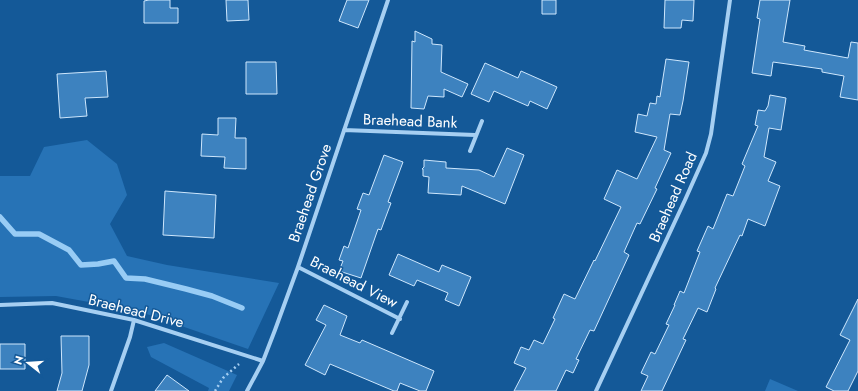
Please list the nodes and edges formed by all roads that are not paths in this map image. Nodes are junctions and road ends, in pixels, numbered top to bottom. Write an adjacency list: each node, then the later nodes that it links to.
1 (388, 0): 4 (street, Braehead Grove)
2 (730, 0): 16 (street, Braehead Road)
3 (482, 121): 5 (street, Braehead Bank)
4 (344, 130): 5 (street, Braehead Bank); 7 (street, Braehead Grove)
5 (475, 135): 6 (street, Braehead Bank)
6 (470, 151)
7 (298, 267): 10 (street, Braehead View); 13 (street, Braehead Grove)
8 (407, 302): 10 (street, Braehead View)
9 (0, 305): 11 (street, Braehead Drive)
10 (400, 319): 12 (street, Braehead View)
11 (134, 320): 13 (street, Braehead Drive); 14 (street)
12 (392, 333)
13 (263, 361): 15 (street, Braehead Grove)
14 (111, 391)
15 (246, 391)
16 (596, 391)

